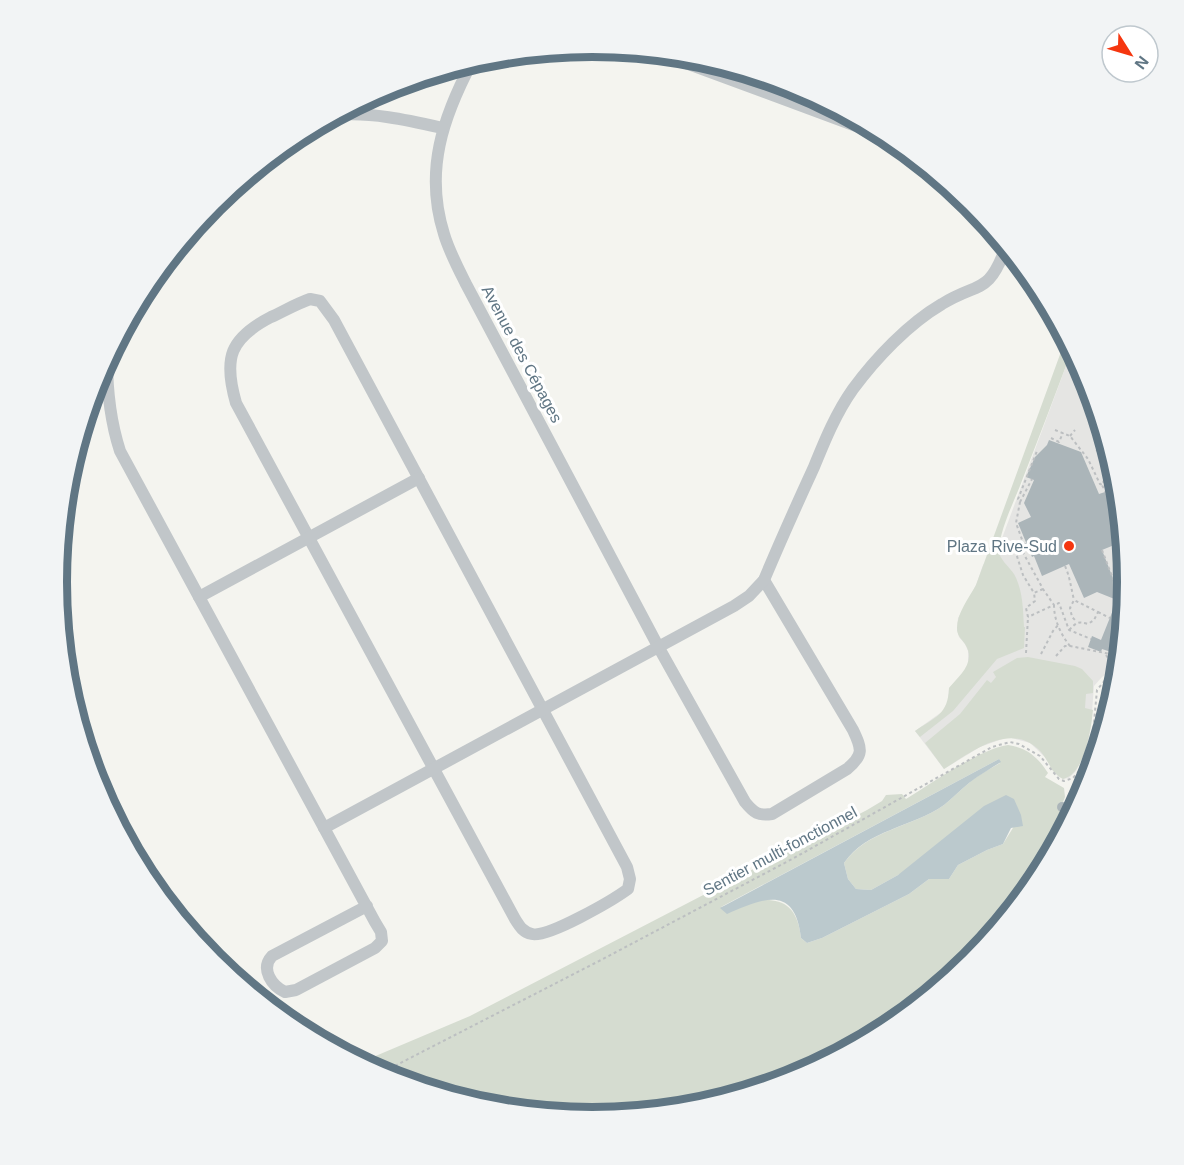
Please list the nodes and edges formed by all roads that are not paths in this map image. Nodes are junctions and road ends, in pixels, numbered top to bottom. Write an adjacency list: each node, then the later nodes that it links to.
1 (700, 68): 4 (street)
2 (466, 72): 5 (street, Avenue des Cépages)
3 (356, 113): 5 (street)
4 (845, 122)
5 (443, 128): 12 (street, Avenue des Cépages)
6 (1003, 255): 10 (street)
7 (107, 381): 11 (street)
8 (419, 478): 9 (street); 9 (street); 13 (street)
9 (308, 538): 11 (street); 14 (street)
10 (764, 580): 12 (street); 12 (street, Avenue des Cépages)
11 (199, 597): 15 (street)
12 (659, 648): 13 (street)
13 (544, 710): 14 (street); 14 (street)
14 (433, 769): 15 (street)
15 (324, 828): 16 (street)
16 (367, 906): 16 (street)

